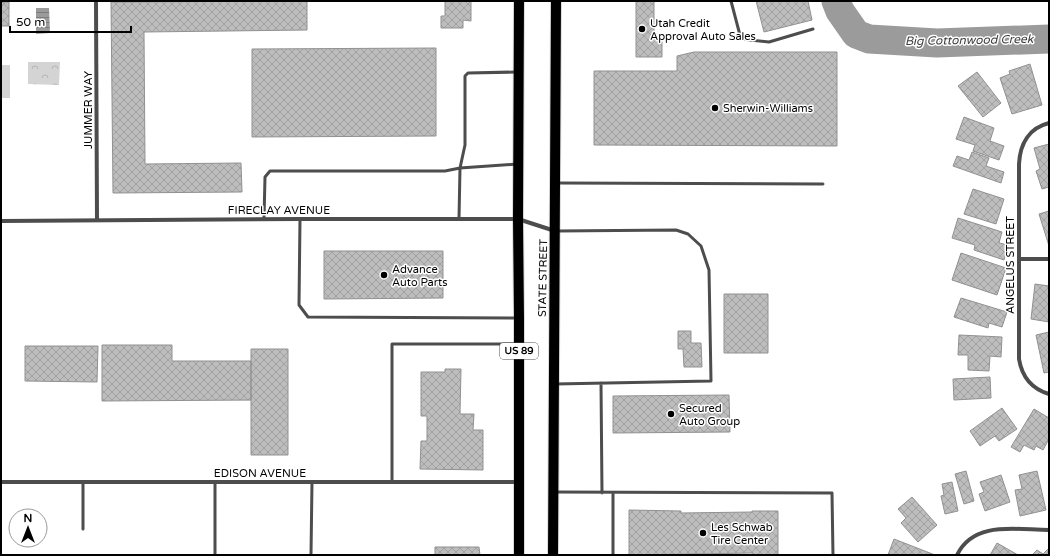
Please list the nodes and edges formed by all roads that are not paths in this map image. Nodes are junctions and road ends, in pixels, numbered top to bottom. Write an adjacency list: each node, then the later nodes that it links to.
1 (96, 1): 16 (street, JUMMER WAY)
2 (519, 1): 6 (main road, US 89)
3 (556, 1): 10 (main road, STATE STREET / US 89)
4 (732, 1): 5 (lane)
5 (813, 29)
6 (519, 72): 8 (main road, US 89); 9 (lane)
7 (1049, 123): 19 (street, ANGELUS STREET)
8 (518, 164): 9 (lane); 15 (main road, US 89)
9 (460, 168): 12 (lane); 14 (lane)
10 (556, 183): 11 (lane); 18 (main road, STATE STREET / US 89)
11 (823, 184)
12 (264, 219): 13 (street, FIRECLAY AVENUE); 16 (street, FIRECLAY AVENUE)
13 (300, 219): 14 (street, FIRECLAY AVENUE); 21 (lane)
14 (459, 219): 15 (street, FIRECLAY AVENUE)
15 (518, 219): 18 (street, FIRECLAY AVENUE); 21 (main road, US 89)
16 (97, 220): 17 (street, FIRECLAY AVENUE)
17 (1, 221)
18 (556, 231): 23 (main road, STATE STREET / US 89); 24 (lane)
19 (1019, 259): 20 (street); 25 (street, ANGELUS STREET)
20 (1049, 259)
21 (519, 318): 22 (main road, US 89)
22 (519, 344): 30 (lane); 31 (main road, US 89)
23 (553, 384): 24 (lane); 32 (main road, STATE STREET / US 89)
24 (601, 384): 33 (lane)
25 (1049, 394)
26 (1, 482): 27 (street, EDISON AVENUE)
27 (83, 482): 28 (street, EDISON AVENUE); 35 (lane)
28 (215, 482): 29 (street, EDISON AVENUE); 37 (lane)
29 (312, 482): 30 (street, EDISON AVENUE); 38 (lane)
30 (392, 482): 31 (street, EDISON AVENUE)
31 (519, 482): 39 (main road, US 89)
32 (553, 492): 33 (lane); 40 (main road, STATE STREET / US 89)
33 (602, 492): 34 (lane)
34 (613, 492): 41 (lane); 42 (lane)
35 (83, 529)
36 (1049, 530): 43 (street)
37 (215, 555)
38 (311, 555)
39 (519, 555)
40 (553, 555)
41 (613, 555)
42 (833, 555)
43 (957, 555)

